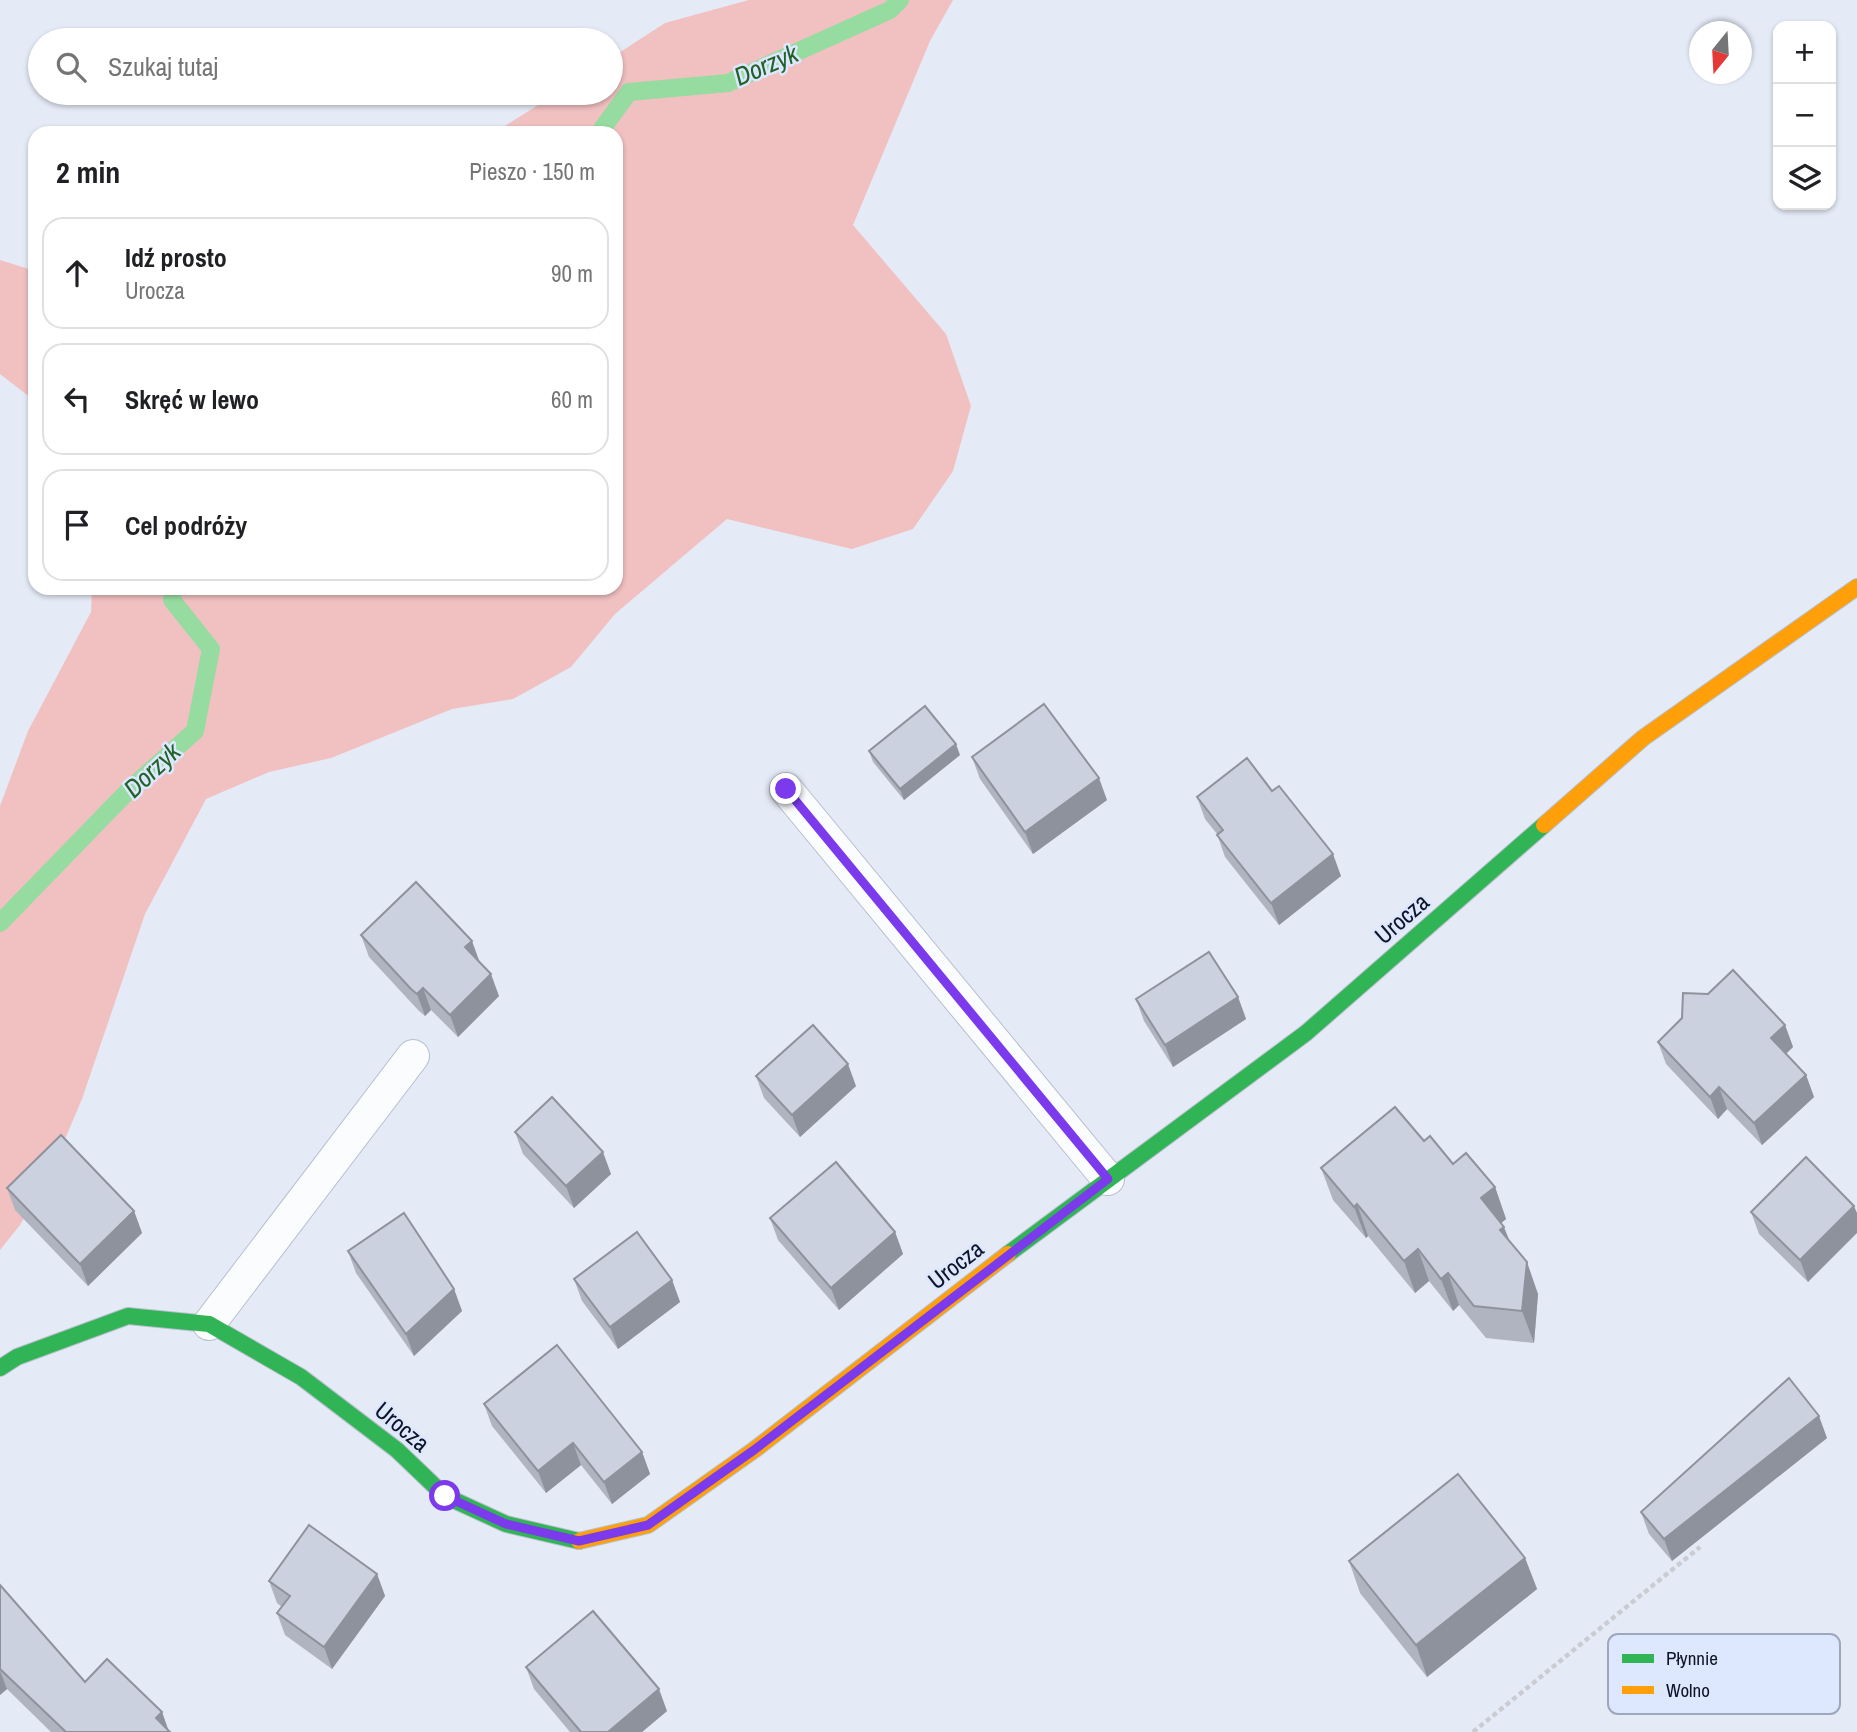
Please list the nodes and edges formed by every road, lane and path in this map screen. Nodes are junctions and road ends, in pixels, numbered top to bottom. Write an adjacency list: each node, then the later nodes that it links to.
1 (1857, 587): 4 (street, Urocza)
2 (786, 789): 4 (lane)
3 (413, 1056): 5 (lane)
4 (1108, 1179): 5 (street, Urocza)
5 (209, 1324): 6 (street, Urocza)
6 (0, 1368)
7 (1700, 1547): 8 (path)
8 (1473, 1732)

